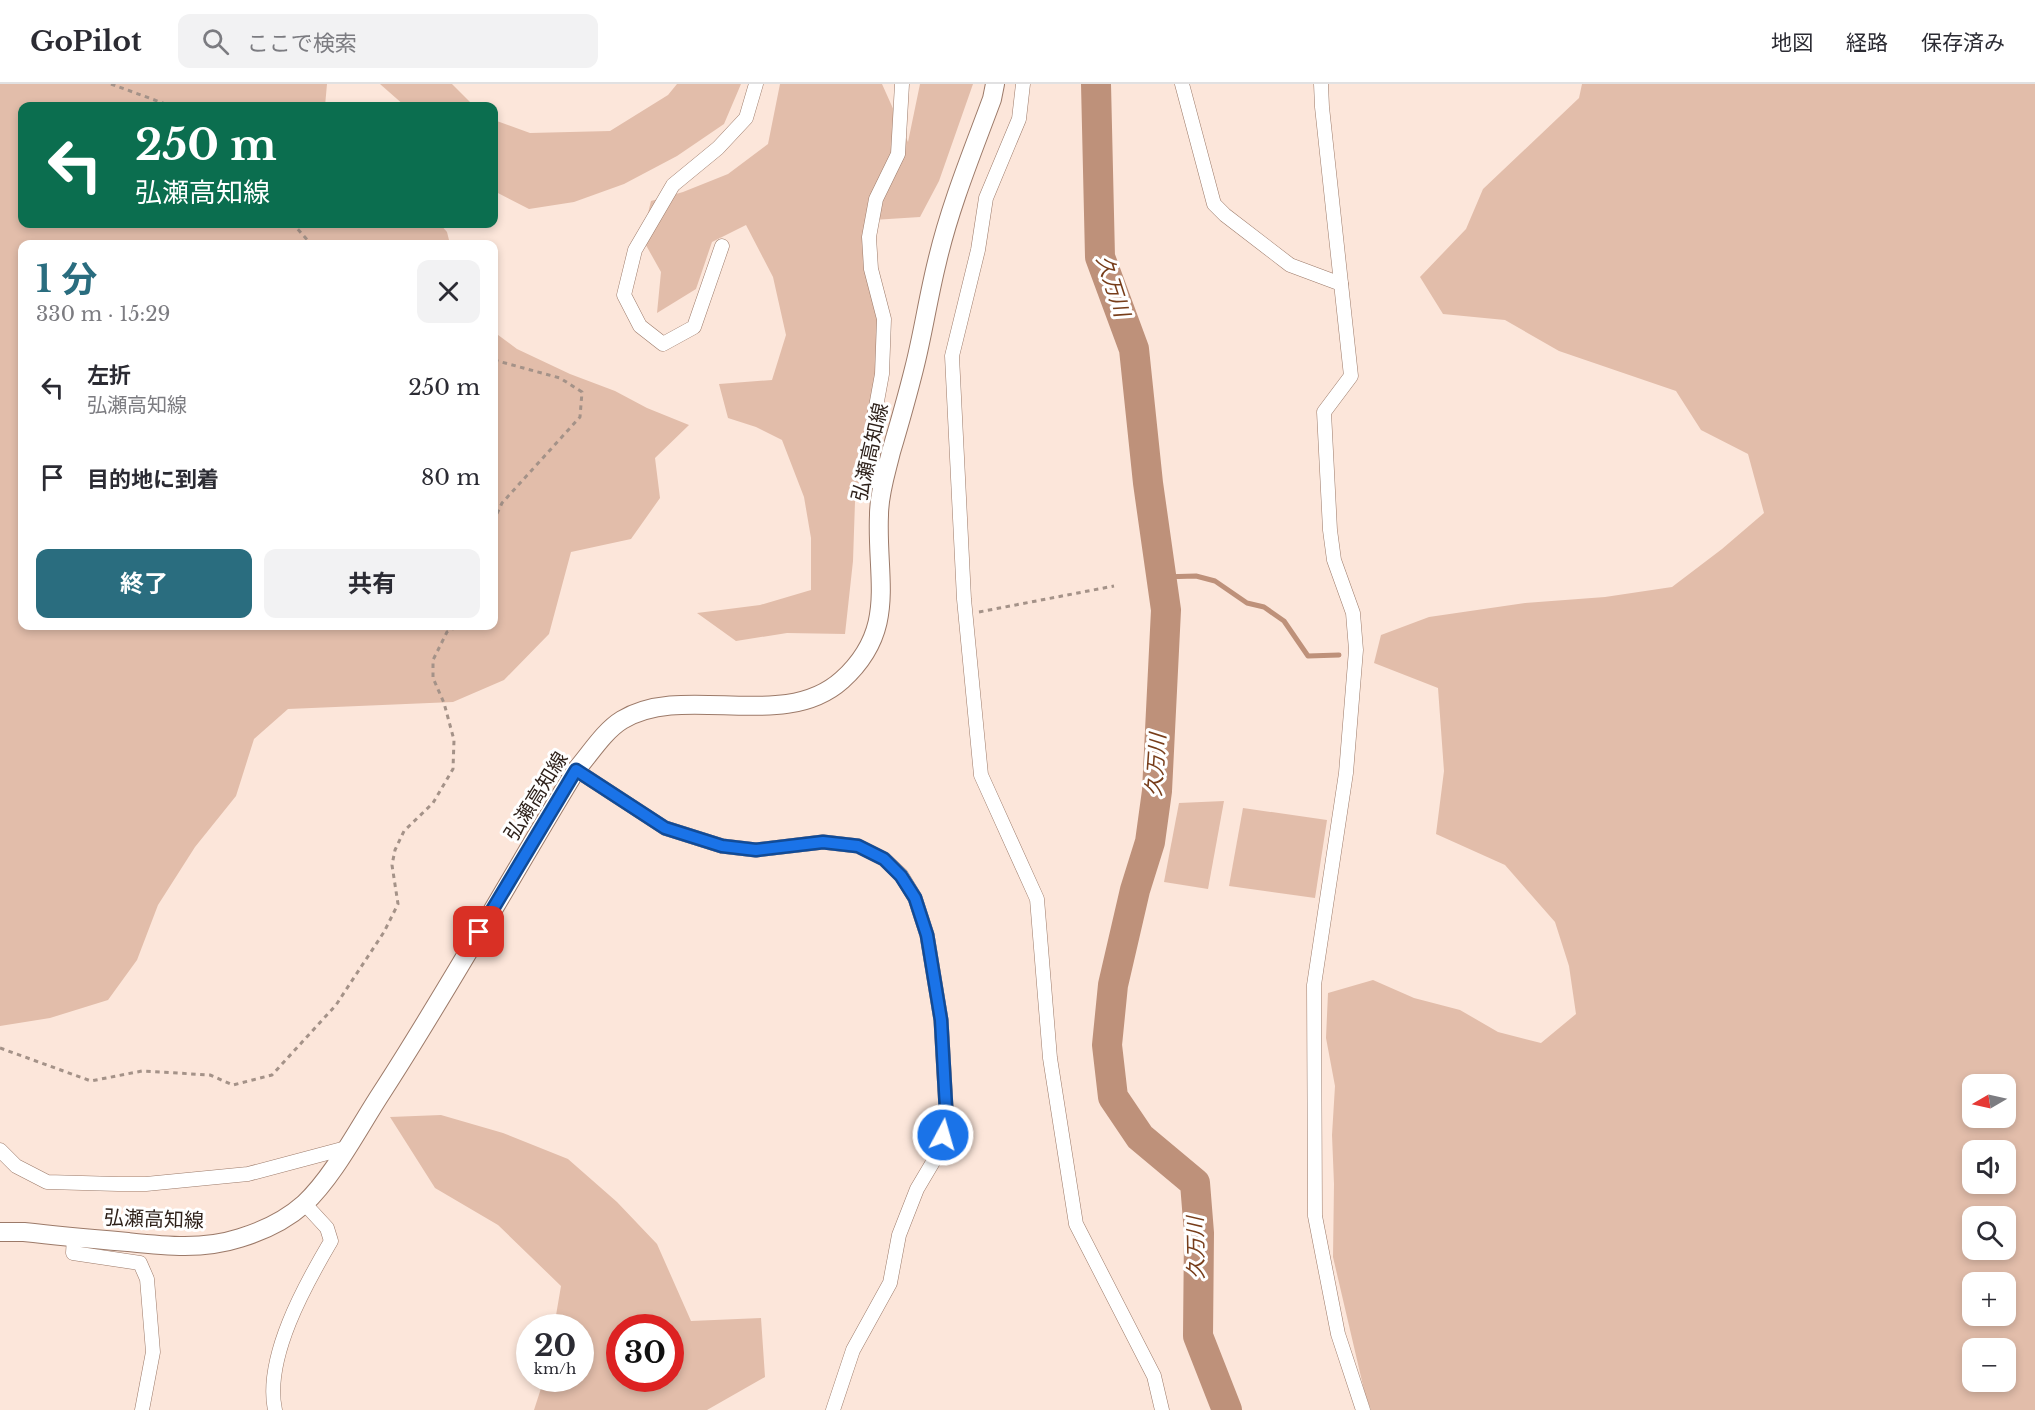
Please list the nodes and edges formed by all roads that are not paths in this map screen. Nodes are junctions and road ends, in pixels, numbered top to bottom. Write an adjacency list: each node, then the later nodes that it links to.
1 (756, 84): 7 (street)
2 (902, 84): 9 (street)
3 (995, 84): 9 (main road, 弘瀬高知線)
4 (1023, 84): 19 (street)
5 (1182, 84): 8 (street)
6 (1321, 84): 8 (street)
7 (722, 246)
8 (1341, 284): 20 (street)
9 (882, 489): 10 (main road, 弘瀬高知線)
10 (576, 770): 11 (main road, 弘瀬高知線); 18 (street)
11 (346, 1148): 12 (street); 13 (main road, 弘瀬高知線)
12 (0, 1150)
13 (304, 1203): 15 (main road, 弘瀬高知線); 17 (street)
14 (0, 1232): 15 (main road, 弘瀬高知線)
15 (74, 1238): 16 (street)
16 (142, 1410)
17 (275, 1410)
18 (833, 1410)
19 (1162, 1410)
20 (1363, 1410)

